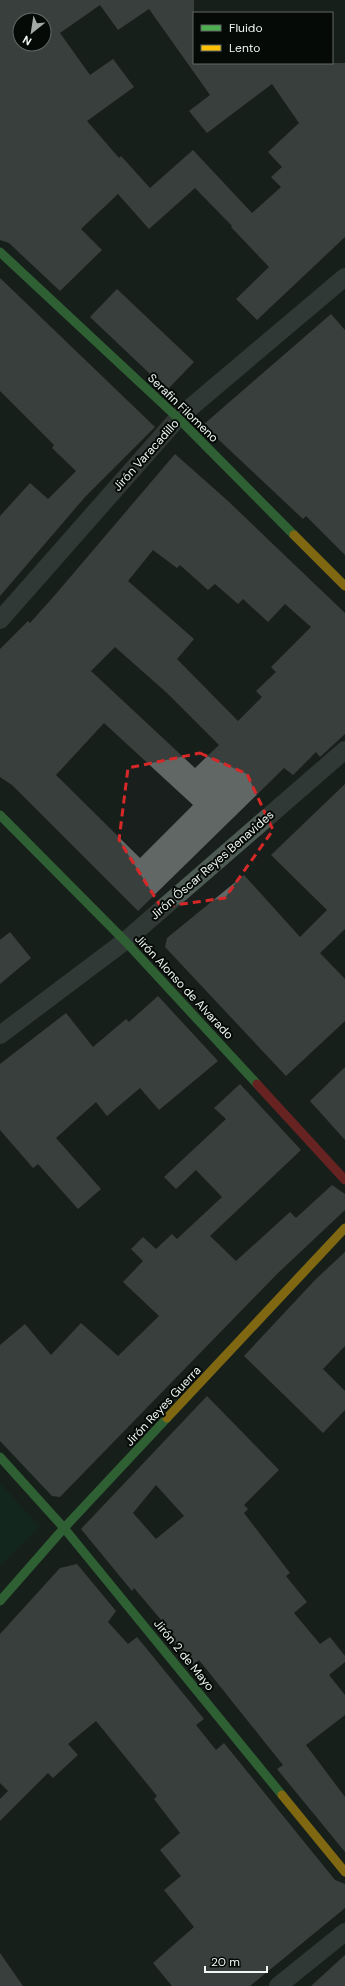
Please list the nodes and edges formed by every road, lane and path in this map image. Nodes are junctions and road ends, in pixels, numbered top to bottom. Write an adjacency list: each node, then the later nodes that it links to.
1 (0, 252): 3 (street, Serafin Filomeno)
2 (345, 277): 3 (street, Jirón Varacadillo)
3 (178, 418): 4 (street, Serafin Filomeno); 5 (street, Jirón Varacadillo)
4 (345, 586)
5 (0, 620)
6 (345, 750): 8 (street, Jirón Óscar Reyes Benavides)
7 (0, 815): 8 (street, Jirón Alonso de Alvarado)
8 (125, 941): 9 (street, Jirón Óscar Reyes Benavides); 10 (street, Jirón Alonso de Alvarado)
9 (0, 1036)
10 (345, 1180)
11 (345, 1228): 13 (street, Jirón Reyes Guerra)
12 (0, 1457): 13 (street, Jirón 2 de Mayo)
13 (64, 1528): 14 (street, Jirón Reyes Guerra); 15 (street, Jirón 2 de Mayo)
14 (0, 1601)
15 (345, 1872)
16 (345, 1932): 17 (street)
17 (278, 1986)

